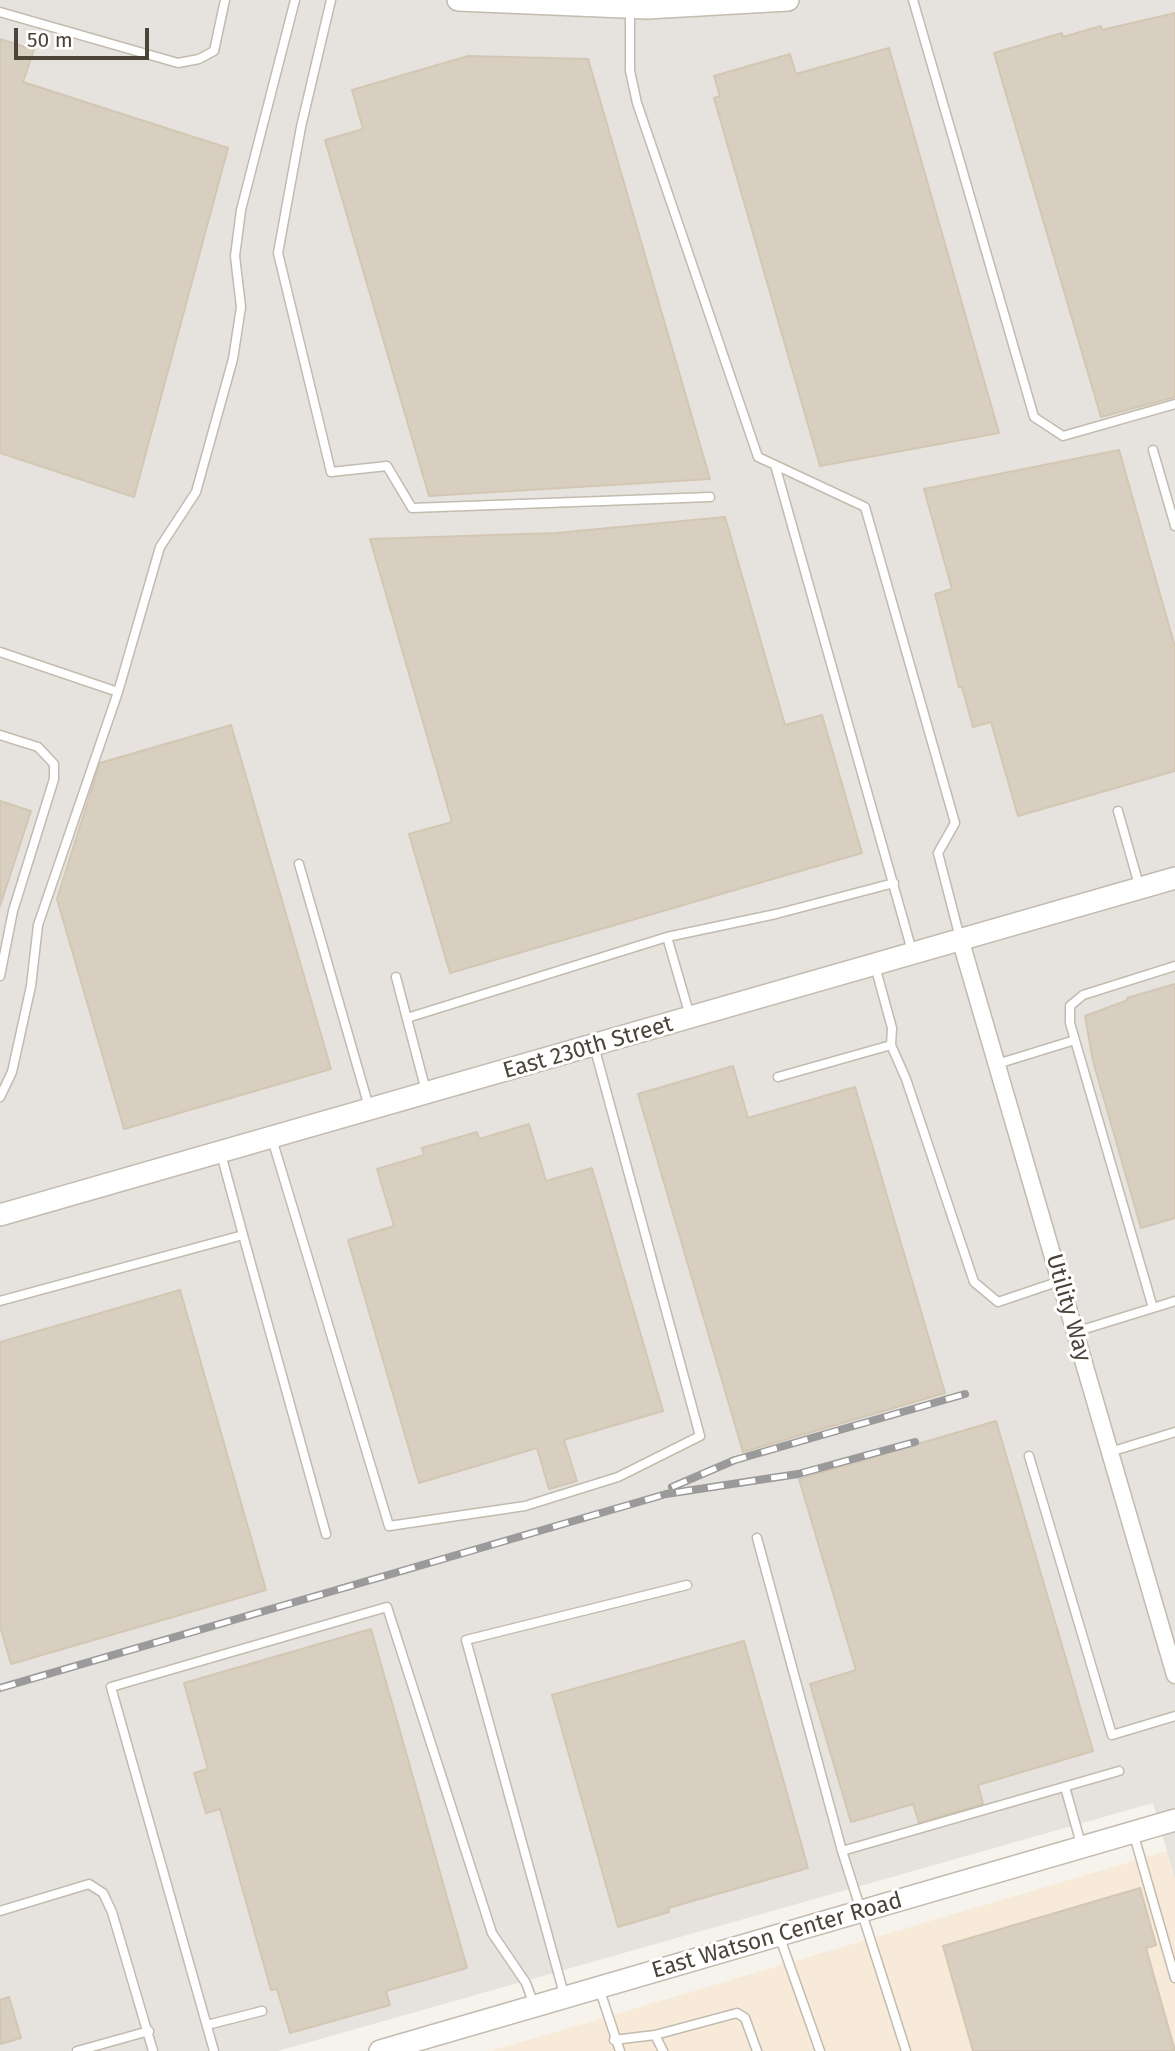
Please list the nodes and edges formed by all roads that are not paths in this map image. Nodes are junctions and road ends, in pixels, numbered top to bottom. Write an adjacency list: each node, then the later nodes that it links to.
1 (225, 0): 9 (lane)
2 (295, 0): 16 (lane)
3 (331, 0): 13 (lane)
4 (458, 0): 7 (street)
5 (788, 0): 8 (street)
6 (913, 0): 10 (lane)
7 (571, 3): 8 (street)
8 (641, 5): 12 (lane)
9 (0, 12)
10 (1175, 404)
11 (1153, 450): 14 (lane)
12 (775, 465): 21 (lane); 24 (lane)
13 (710, 498)
14 (1175, 526)
15 (0, 652): 16 (lane)
16 (118, 692): 38 (lane)
17 (0, 735): 28 (lane)
18 (1118, 811): 22 (lane)
19 (299, 864): 39 (lane)
20 (1175, 878): 22 (street, East 230th Street)
21 (894, 883): 23 (lane); 25 (lane)
22 (1140, 888): 24 (street, East 230th Street)
23 (667, 937): 30 (lane); 31 (lane)
24 (961, 942): 25 (street, East 230th Street); 35 (street, Utility Way)
25 (913, 956): 26 (street, East 230th Street)
26 (875, 966): 31 (street, East 230th Street); 33 (lane)
27 (1175, 966): 32 (lane)
28 (0, 976)
29 (396, 977): 30 (lane)
30 (407, 1018): 37 (lane)
31 (691, 1019): 34 (street, East 230th Street)
32 (1075, 1040): 35 (lane); 47 (lane)
33 (891, 1045): 36 (lane); 44 (lane)
34 (594, 1046): 37 (street, East 230th Street); 40 (lane)
35 (997, 1064): 44 (street, Utility Way)
36 (778, 1077)
37 (427, 1094): 39 (street, East 230th Street)
38 (0, 1097)
39 (369, 1110): 40 (street, East 230th Street)
40 (272, 1138): 41 (street, East 230th Street)
41 (220, 1153): 42 (street, East 230th Street); 43 (lane)
42 (0, 1215)
43 (243, 1235): 45 (lane); 52 (lane)
44 (1060, 1281): 48 (street, Utility Way)
45 (0, 1301)
46 (1175, 1301): 47 (lane)
47 (1153, 1308): 48 (lane)
48 (1075, 1332): 50 (street, Utility Way)
49 (1175, 1432): 50 (lane)
50 (1110, 1452): 55 (street, Utility Way)
51 (1029, 1456): 56 (lane)
52 (326, 1534)
53 (757, 1538): 62 (lane)
54 (687, 1585): 68 (lane)
55 (1175, 1675)
56 (1175, 1716)
57 (1119, 1771): 58 (lane)
58 (1065, 1787): 61 (lane); 62 (lane)
59 (1175, 1820): 60 (street, East Watson Center Road)
60 (1133, 1832): 61 (street, East Watson Center Road); 66 (lane)
61 (1082, 1847): 63 (street, East Watson Center Road)
62 (842, 1851): 63 (lane)
63 (864, 1910): 65 (street, East Watson Center Road); 83 (lane)
64 (0, 1911): 72 (lane)
65 (779, 1935): 67 (street, East Watson Center Road); 82 (lane)
66 (1175, 1978)
67 (599, 1988): 68 (street, East Watson Center Road); 74 (lane)
68 (565, 1997): 69 (street, East Watson Center Road)
69 (534, 2006): 71 (lane); 78 (street, East Watson Center Road)
70 (262, 2011): 71 (lane)
71 (208, 2025): 77 (lane)
72 (149, 2031): 75 (lane); 76 (lane)
73 (655, 2035): 74 (lane); 80 (lane); 81 (lane)
74 (614, 2040): 79 (lane)
75 (77, 2051)
76 (153, 2051)
77 (214, 2051)
78 (380, 2051)
79 (620, 2051)
80 (663, 2051)
81 (757, 2051)
82 (820, 2051)
83 (906, 2051)

